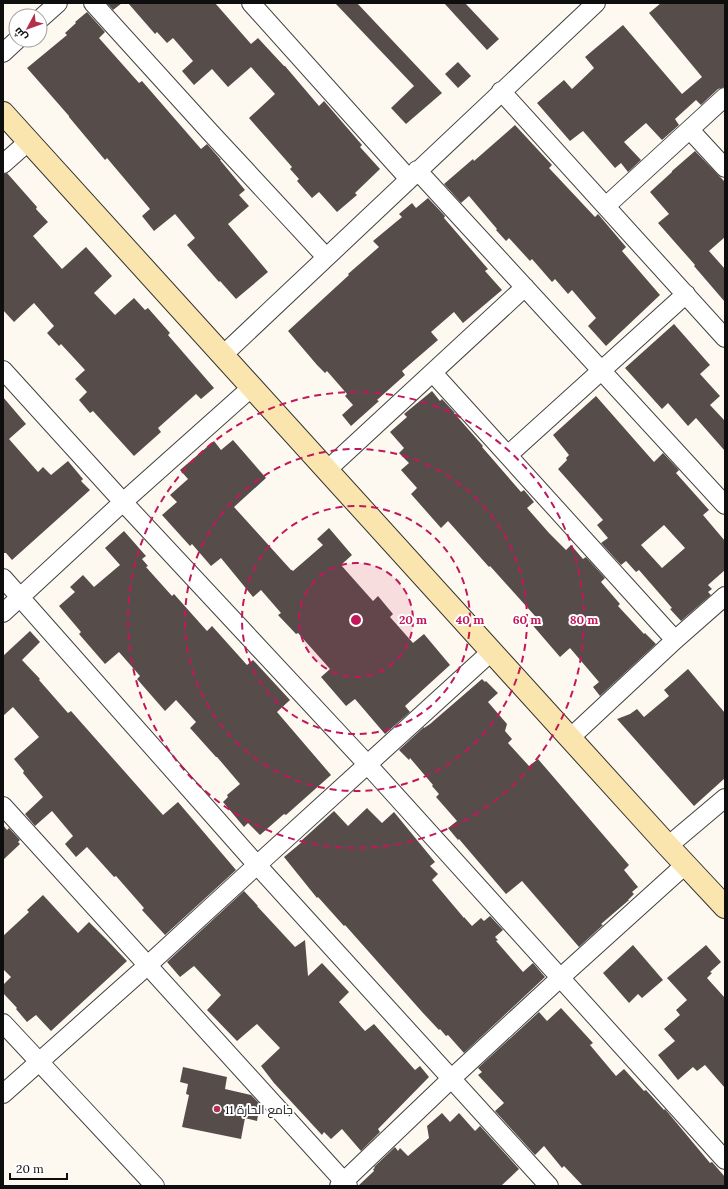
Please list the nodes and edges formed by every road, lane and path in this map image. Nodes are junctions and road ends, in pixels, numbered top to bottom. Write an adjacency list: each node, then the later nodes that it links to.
1 (58, 3): 5 (street)
2 (94, 3): 15 (street)
3 (251, 3): 13 (street)
4 (588, 6): 6 (street)
5 (48, 12)
6 (502, 91): 13 (street); 14 (street)
7 (725, 97): 9 (street)
8 (3, 113): 10 (street)
9 (690, 130): 12 (street); 14 (street)
10 (29, 141): 11 (street); 19 (street)
11 (3, 164)
12 (725, 168)
13 (413, 175): 15 (street); 16 (street)
14 (606, 206): 17 (street)
15 (326, 257): 19 (street)
16 (525, 287): 21 (street); 22 (street)
17 (686, 294): 18 (street); 21 (street)
18 (725, 338)
19 (223, 355): 23 (street)
20 (3, 370): 26 (street)
21 (602, 370): 24 (street); 27 (street)
22 (433, 373): 24 (street); 25 (street)
23 (252, 387): 25 (street); 26 (street)
24 (508, 455): 32 (street)
25 (327, 470): 33 (street)
26 (123, 502): 30 (street); 35 (street)
27 (725, 505)
28 (3, 578): 30 (street)
29 (725, 596): 32 (street)
30 (20, 598): 31 (street); 39 (street)
31 (3, 614)
32 (675, 640): 34 (street)
33 (492, 652): 34 (street); 35 (street)
34 (570, 738): 38 (street)
35 (368, 765): 39 (street); 43 (street)
36 (725, 798): 38 (street)
37 (3, 806): 42 (street)
38 (668, 846): 40 (street)
39 (257, 865): 42 (street); 46 (street)
40 (685, 865): 41 (street); 43 (street)
41 (725, 907)
42 (148, 965): 45 (street); 49 (street)
43 (560, 978): 46 (street); 48 (street)
44 (3, 1023): 45 (street)
45 (39, 1063): 47 (street); 50 (street)
46 (452, 1078): 49 (street); 51 (street)
47 (3, 1094)
48 (725, 1160)
49 (344, 1185)
50 (155, 1186)
51 (549, 1186)

